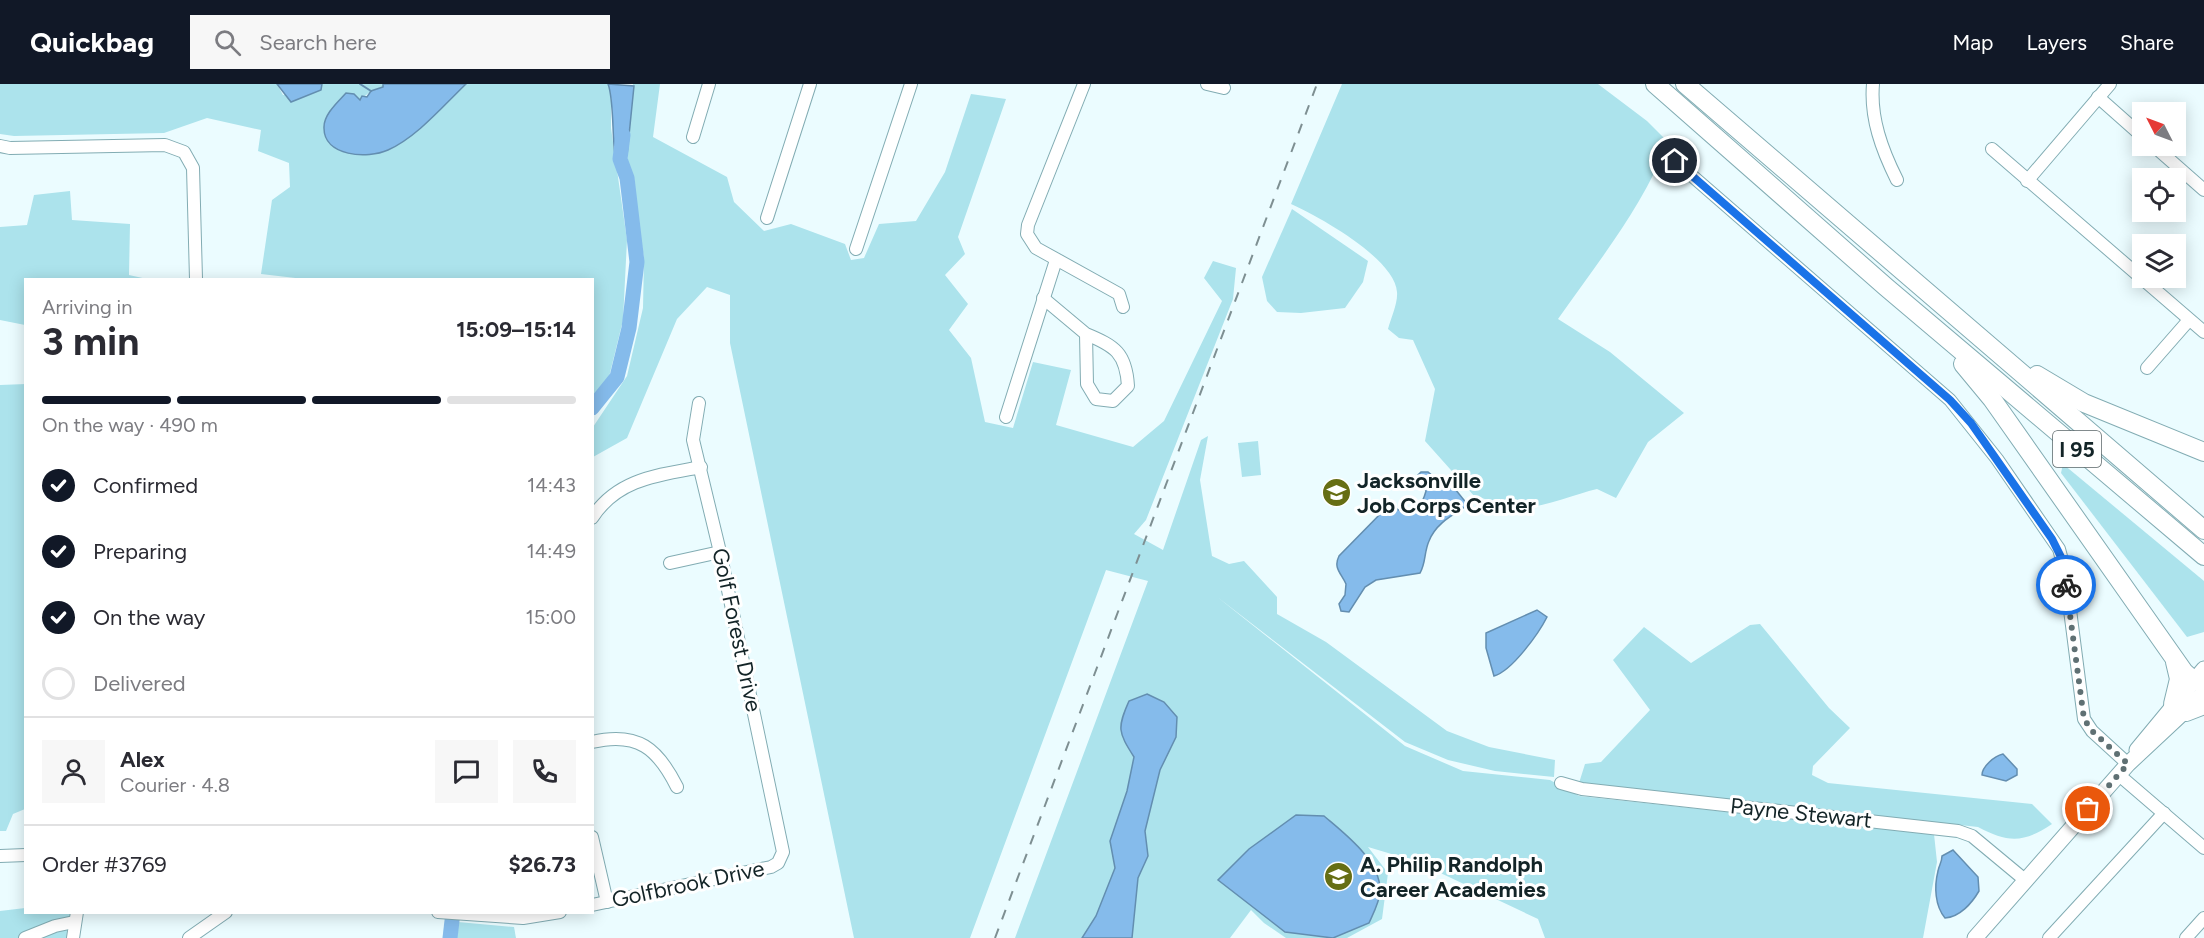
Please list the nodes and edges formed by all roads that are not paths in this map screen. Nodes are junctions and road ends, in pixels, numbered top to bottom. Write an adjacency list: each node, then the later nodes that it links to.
1 (710, 84): 13 (street)
2 (810, 84): 21 (street)
3 (911, 84): 22 (street)
4 (1084, 84): 23 (street)
5 (1207, 84): 10 (street)
6 (1655, 84): 25 (highway, I 95)
7 (1684, 84): 29 (highway, I 95)
8 (1873, 84): 18 (street)
9 (2110, 84): 11 (street)
10 (1224, 88)
11 (2098, 97): 12 (street); 19 (street)
12 (2132, 127)
13 (693, 137)
14 (0, 146): 24 (street)
15 (1992, 149): 19 (street)
16 (2166, 156): 20 (street)
17 (1675, 161): 47 (street)
18 (1897, 180)
19 (2027, 181): 28 (street)
20 (2204, 189)
21 (767, 218)
22 (856, 249)
23 (1056, 260): 26 (street); 27 (street)
24 (196, 278)
25 (1886, 287): 40 (highway, I 95); 42 (highway)
26 (1043, 298): 31 (street); 34 (street)
27 (1123, 307)
28 (2189, 320): 30 (street); 32 (street)
29 (1969, 327): 35 (highway); 38 (highway, I 95)
30 (2204, 332)
31 (1086, 334): 31 (street)
32 (2147, 368)
33 (699, 403): 36 (street, Golf Forest Drive)
34 (1006, 417)
35 (2204, 452)
36 (701, 467): 37 (street); 39 (street, Golf Forest Drive)
37 (594, 516)
38 (2204, 530)
39 (720, 552): 41 (street); 55 (street, Golf Forest Drive)
40 (2204, 556)
41 (670, 563)
42 (2175, 660): 43 (highway); 45 (highway)
43 (2201, 681): 45 (main road)
44 (2204, 705): 45 (highway)
45 (2179, 708): 47 (main road)
46 (594, 742): 49 (street)
47 (2123, 769): 50 (street); 56 (main road)
48 (1561, 783): 56 (street, Payne Stewart)
49 (677, 787)
50 (2164, 813): 52 (street); 68 (street)
51 (594, 846): 57 (street)
52 (2204, 848)
53 (24, 855): 54 (street)
54 (0, 856)
55 (781, 857): 57 (street, Golfbrook Drive)
56 (2025, 880): 67 (main road)
57 (607, 902): 58 (street, Golfbrook Drive)
58 (594, 905)
59 (223, 914): 66 (street)
60 (473, 914): 61 (street)
61 (548, 914)
62 (75, 917): 64 (street); 65 (street)
63 (2204, 918): 69 (street)
64 (25, 938)
65 (73, 938)
66 (189, 938)
67 (1975, 938)
68 (2049, 938)
69 (2186, 938)

